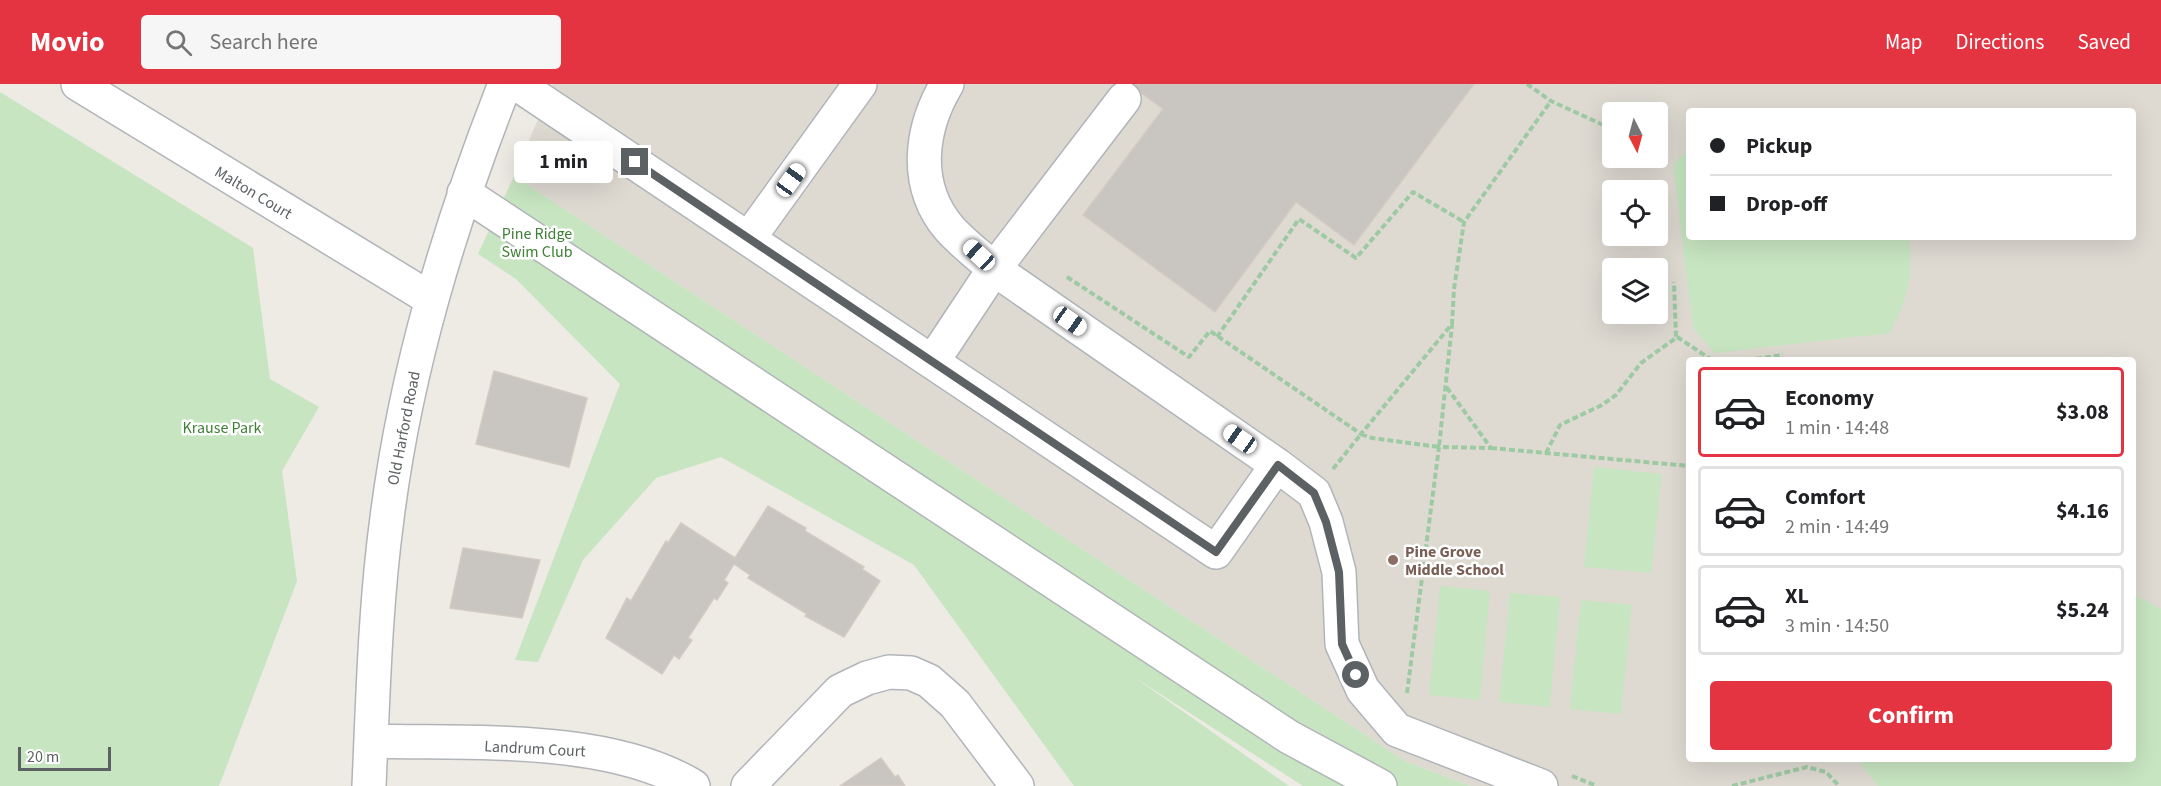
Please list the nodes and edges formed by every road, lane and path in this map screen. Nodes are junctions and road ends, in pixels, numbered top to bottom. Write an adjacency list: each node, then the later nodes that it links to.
1 (78, 84): 16 (street, Malton Court)
2 (505, 84): 10 (street, Old Harford Road)
3 (517, 84): 12 (street)
4 (860, 84): 12 (street)
5 (947, 84): 13 (street)
6 (1527, 84): 8 (path)
7 (1124, 99): 13 (street)
8 (1551, 101): 9 (path); 11 (path)
9 (1602, 124)
10 (464, 193): 16 (street, Old Harford Road); 38 (street)
11 (1464, 222): 17 (path); 18 (path)
12 (749, 238): 23 (street)
13 (994, 269): 23 (street); 29 (street)
14 (1064, 275): 18 (path)
15 (1674, 282): 19 (path)
16 (431, 299): 33 (street, Old Harford Road)
17 (1452, 324): 24 (path); 25 (path)
18 (1217, 336): 25 (path)
19 (1676, 337): 21 (path); 28 (path)
20 (1783, 355): 22 (path)
21 (1707, 357)
22 (1769, 357)
23 (933, 361): 29 (street)
24 (1445, 385): 26 (path); 27 (path)
25 (1360, 434): 26 (path); 31 (path)
26 (1439, 447): 27 (path); 32 (path)
27 (1491, 448): 28 (path)
28 (1546, 453): 30 (path)
29 (1278, 465): 31 (street)
30 (1686, 466)
31 (1314, 493): 32 (street)
32 (1397, 730): 39 (street)
33 (371, 741): 34 (street, Old Harford Road); 35 (street, Landrum Court)
34 (369, 786)
35 (693, 786)
36 (748, 786): 37 (street)
37 (1017, 786)
38 (1380, 786)
39 (1540, 786)
40 (1732, 786): 41 (path)
41 (1839, 786)

